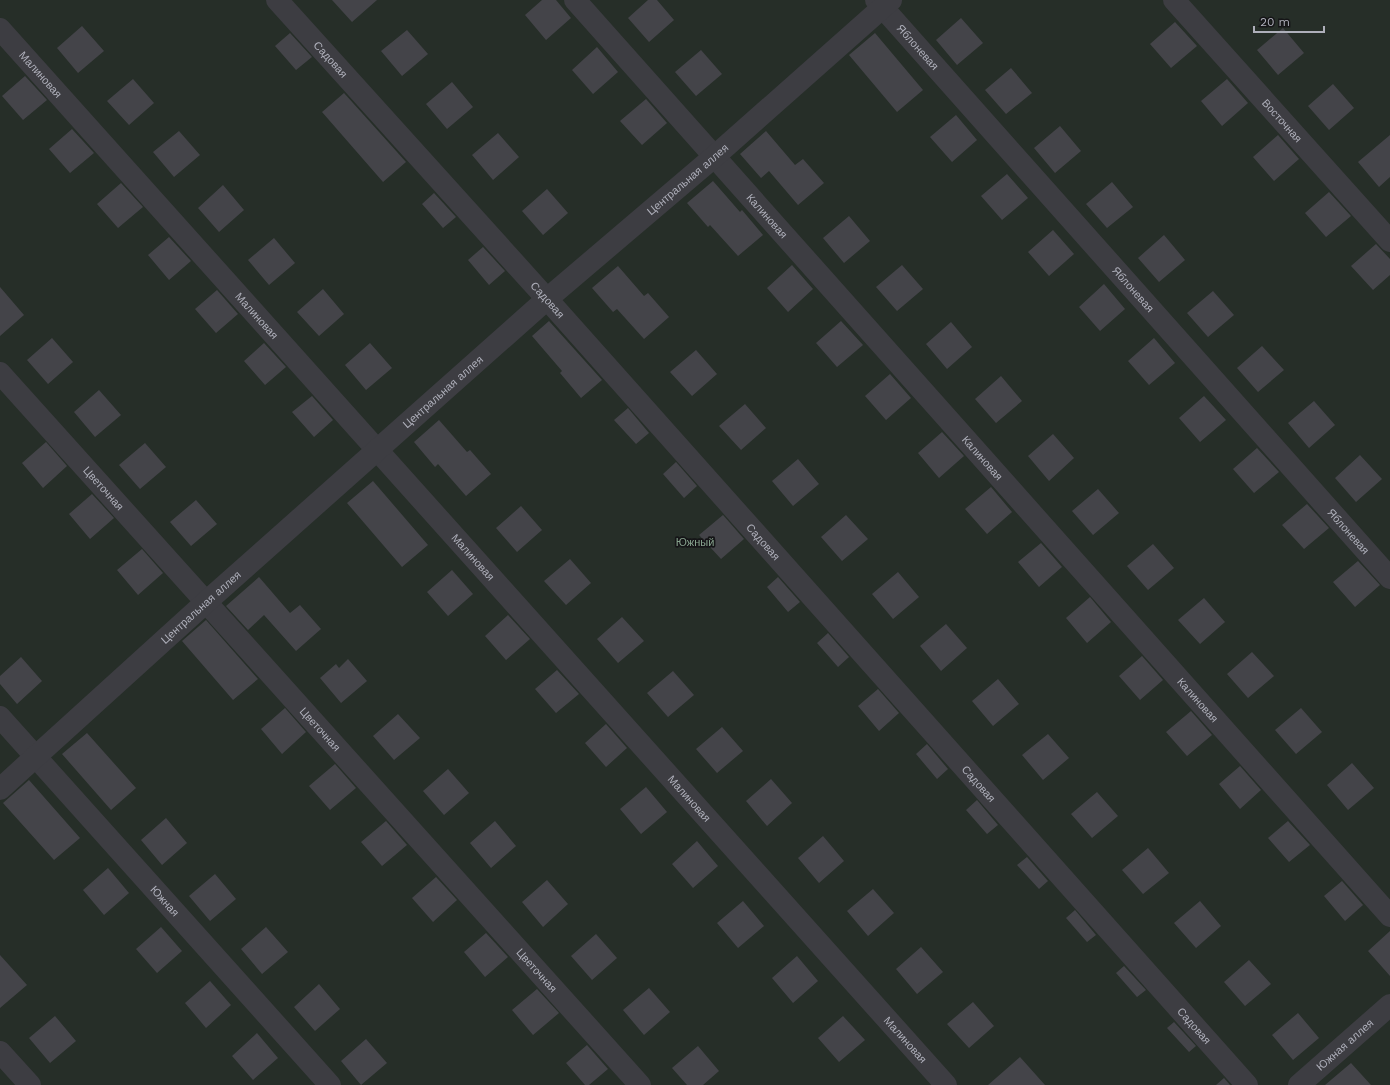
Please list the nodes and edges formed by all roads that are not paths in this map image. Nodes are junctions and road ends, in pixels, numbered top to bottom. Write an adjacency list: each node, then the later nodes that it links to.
1 (277, 0): 8 (street, Садовая)
2 (576, 0): 6 (street, Калиновая)
3 (1174, 0): 7 (street, Восточная)
4 (884, 2): 6 (street, Центральная аллея); 11 (street, Яблоневая)
5 (0, 29): 10 (street, Малиновая)
6 (715, 156): 8 (street, Центральная аллея); 16 (street, Калиновая)
7 (1390, 241)
8 (547, 299): 10 (street, Центральная аллея); 23 (street, Садовая)
9 (0, 373): 12 (street, Цветочная)
10 (378, 451): 12 (street, Центральная аллея); 22 (street, Малиновая)
11 (1390, 578)
12 (206, 603): 14 (street, Центральная аллея); 21 (street, Цветочная)
13 (0, 717): 14 (street, Южная)
14 (36, 757): 15 (street, Центральная аллея); 20 (street, Южная)
15 (0, 789)
16 (1390, 916)
17 (1390, 1005): 24 (street, Южная аллея)
18 (0, 1052): 19 (street)
19 (30, 1085)
20 (330, 1085)
21 (640, 1085)
22 (946, 1085)
23 (1247, 1085)
24 (1299, 1085)

